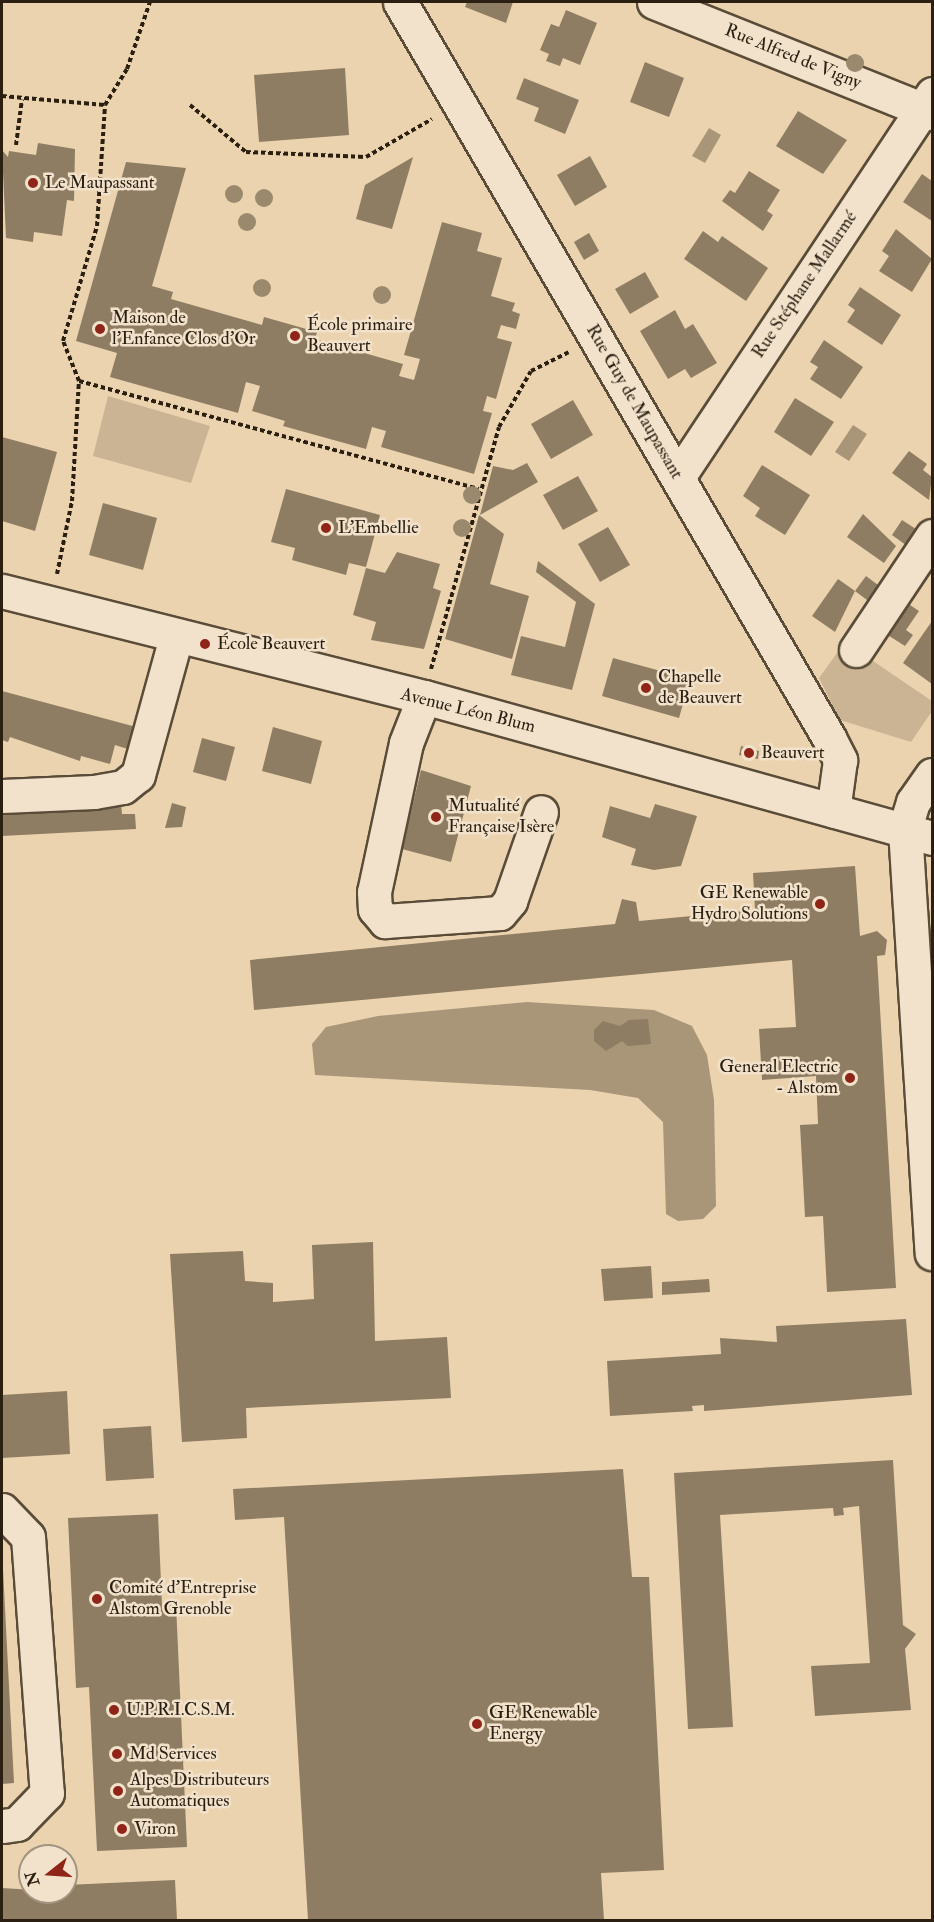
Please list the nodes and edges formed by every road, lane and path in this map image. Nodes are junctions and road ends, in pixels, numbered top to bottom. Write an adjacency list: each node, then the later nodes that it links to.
1 (150, 2): 7 (path)
2 (400, 2): 6 (street, Rue Guy de Maupassant)
3 (654, 2): 9 (street, Rue Alfred de Vigny)
4 (2, 96): 5 (path)
5 (22, 99): 7 (path); 10 (path)
6 (459, 103): 8 (path); 11 (street, Rue Guy de Maupassant)
7 (105, 105): 12 (path)
8 (190, 105)
9 (929, 105): 13 (street, Rue Stéphane Mallarmé)
10 (16, 145)
11 (596, 338): 13 (street, Rue Guy de Maupassant); 14 (path)
12 (79, 381): 14 (path); 17 (path)
13 (678, 477): 23 (street, Rue Guy de Maupassant)
14 (479, 489): 20 (path)
15 (933, 536): 19 (street)
16 (2, 591): 17 (street, Avenue Léon Blum)
17 (50, 604): 18 (street, Avenue Léon Blum)
18 (176, 637): 20 (street, Avenue Léon Blum); 22 (street)
19 (856, 650)
20 (424, 697): 23 (street, Avenue Léon Blum); 24 (street)
21 (933, 775): 25 (street)
22 (2, 796)
23 (833, 811): 25 (street, Avenue Léon Blum)
24 (540, 812)
25 (919, 833): 26 (street)
26 (933, 1253)
27 (2, 1510): 28 (street)
28 (2, 1826)

